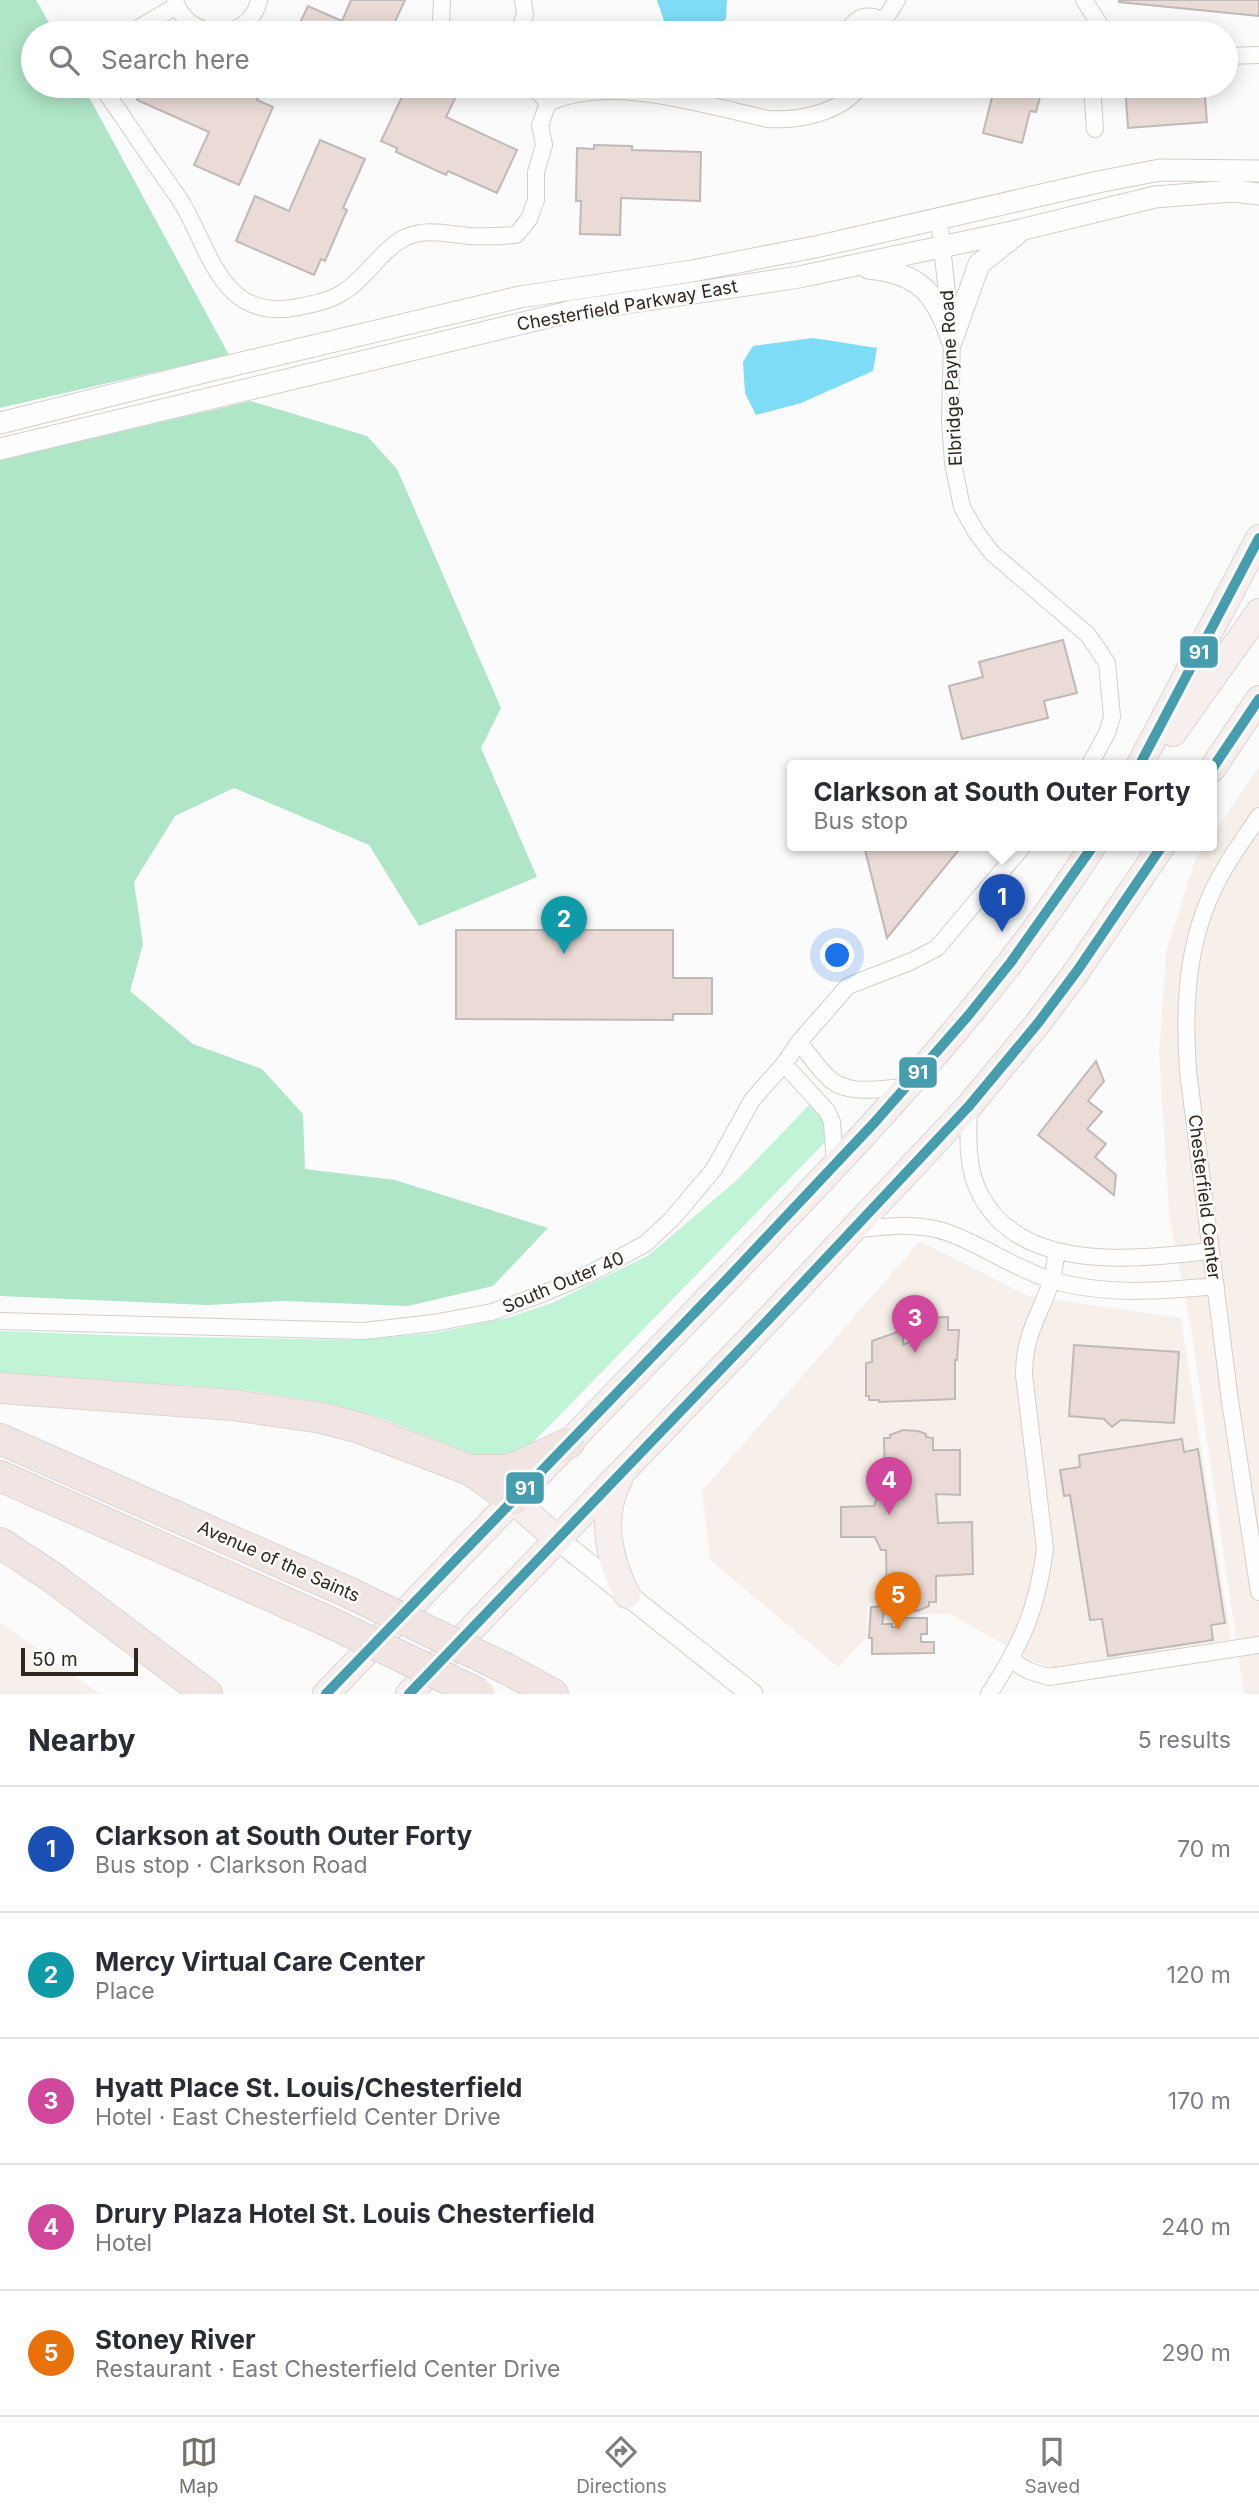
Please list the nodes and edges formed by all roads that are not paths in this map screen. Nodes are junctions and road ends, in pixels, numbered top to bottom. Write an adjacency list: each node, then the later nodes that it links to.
1 (259, 0): 9 (street)
2 (442, 0): 10 (street)
3 (523, 0): 11 (street)
4 (897, 0): 14 (street)
5 (1084, 0): 15 (street)
6 (176, 3): 7 (street); 8 (street)
7 (148, 21)
8 (188, 21)
9 (247, 21)
10 (441, 21)
11 (523, 21)
12 (856, 21): 13 (street)
13 (881, 21)
14 (888, 21)
15 (1097, 21)
16 (1259, 55): 17 (street)
17 (1238, 56)
18 (111, 98): 24 (street)
19 (544, 98): 24 (street)
20 (563, 98): 24 (street)
21 (673, 98): 22 (street)
22 (847, 98)
23 (1093, 98): 25 (street)
24 (548, 103)
25 (1095, 129)
26 (1259, 171): 28 (street, Chesterfield Parkway East)
27 (1259, 194): 29 (street, Chesterfield Parkway East)
28 (939, 219): 30 (street, Elbridge Payne Road); 33 (street, Chesterfield Parkway East)
29 (1026, 228): 30 (street, Chesterfield Parkway East); 32 (street)
30 (943, 247): 31 (street, Chesterfield Parkway East); 32 (street, Elbridge Payne Road)
31 (852, 266): 32 (street); 34 (street, Chesterfield Parkway East)
32 (952, 340): 38 (street, Elbridge Payne Road)
33 (0, 423)
34 (0, 449)
35 (1259, 538): 39 (main road)
36 (1259, 612): 40 (main road)
37 (1259, 699): 41 (main road)
38 (1092, 760)
39 (1142, 760)
40 (1153, 760)
41 (1217, 762)
42 (1259, 817): 52 (street, Chesterfield Center)
43 (1019, 851): 46 (street)
44 (1090, 851): 48 (main road)
45 (1160, 851): 49 (main road)
46 (799, 1042): 47 (street, South Outer 40); 48 (street)
47 (784, 1064): 50 (street); 56 (street, South Outer 40)
48 (909, 1087): 50 (main road)
49 (969, 1107): 51 (main road); 53 (street)
50 (835, 1166): 59 (main road)
51 (854, 1230): 54 (street); 61 (main road)
52 (1212, 1251): 53 (street); 55 (street, Chesterfield Center)
53 (1057, 1252): 54 (street)
54 (1052, 1280): 55 (street); 69 (street)
55 (1216, 1286): 66 (street, Chesterfield Center)
56 (0, 1321)
57 (0, 1388): 60 (highway)
58 (0, 1439): 74 (highway, Avenue of the Saints, bridge)
59 (569, 1443): 60 (highway); 63 (main road)
60 (470, 1470): 63 (highway)
61 (623, 1471): 64 (main road); 67 (main road)
62 (0, 1476): 73 (highway, Avenue of the Saints, bridge)
63 (513, 1500): 64 (main road); 71 (main road)
64 (557, 1539): 67 (street); 72 (main road)
65 (0, 1543): 70 (highway)
66 (1259, 1592)
67 (627, 1595): 75 (street)
68 (1259, 1645): 69 (street)
69 (1011, 1660): 76 (street)
70 (203, 1692)
71 (326, 1694)
72 (408, 1694)
73 (479, 1694)
74 (553, 1694)
75 (752, 1694)
76 (989, 1694)

